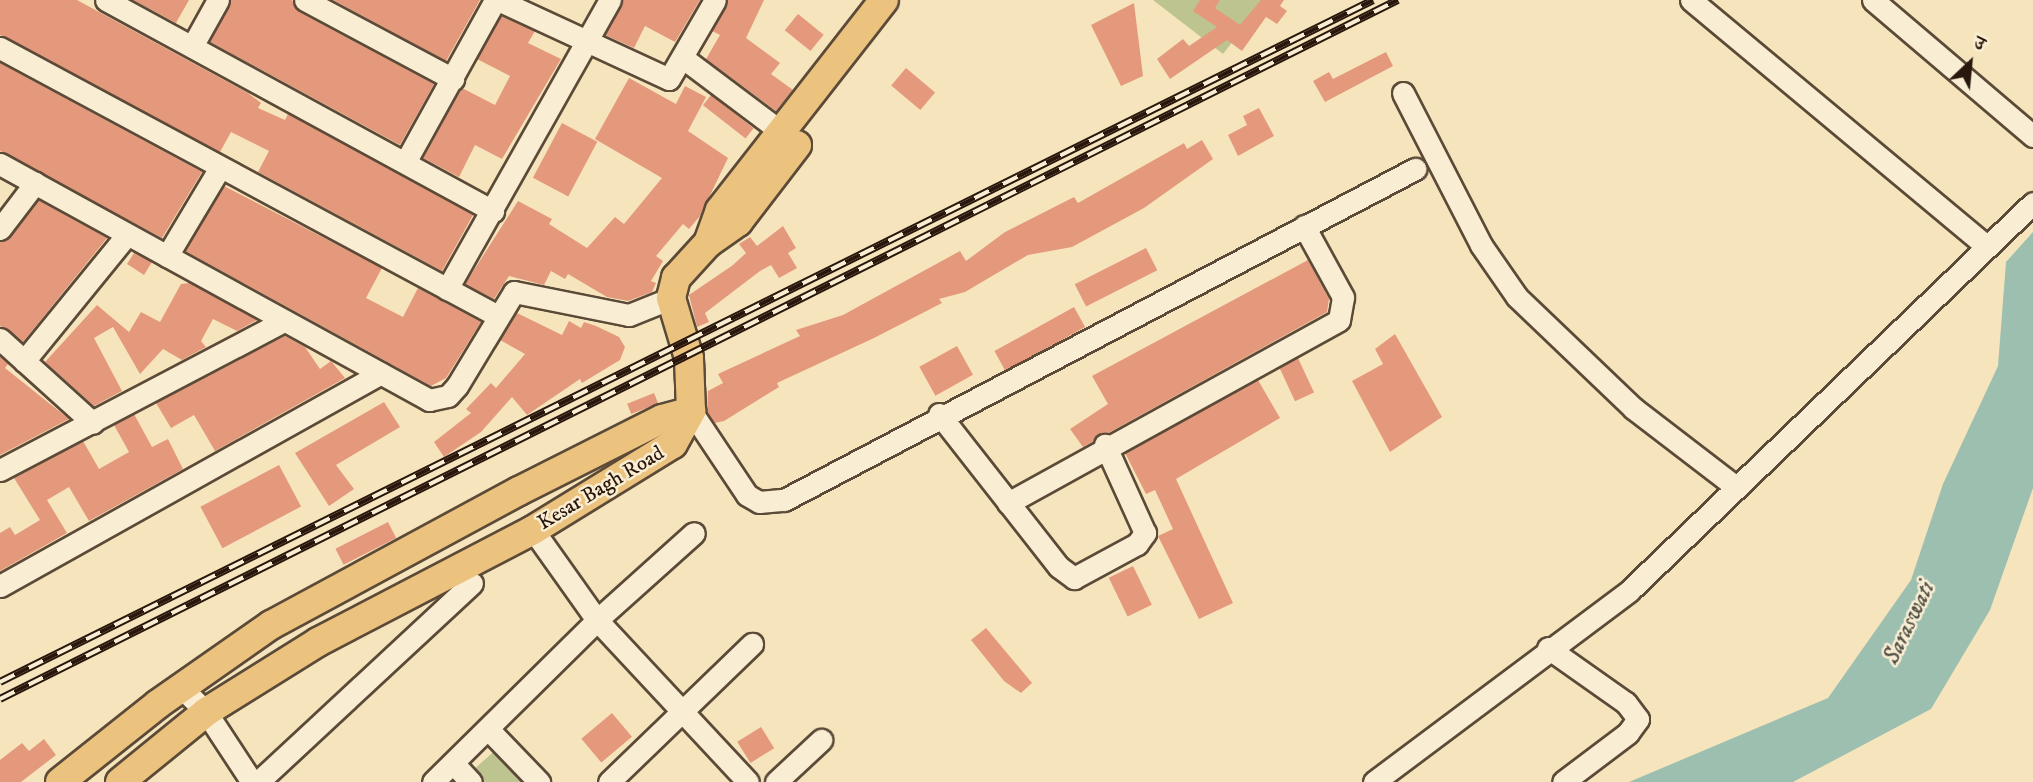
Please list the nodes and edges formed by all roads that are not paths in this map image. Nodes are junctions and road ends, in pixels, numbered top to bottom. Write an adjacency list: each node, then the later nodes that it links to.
1 (106, 0): 11 (street)
2 (218, 0): 11 (street)
3 (305, 0): 15 (street)
4 (496, 0): 12 (street); 15 (street)
5 (610, 0): 12 (street)
6 (715, 0): 14 (street)
7 (884, 0): 17 (main road)
8 (905, 0): 29 (main road)
9 (1691, 0): 30 (street)
10 (1873, 0): 18 (street)
11 (194, 43): 19 (street)
12 (587, 44): 14 (street); 25 (street)
13 (0, 48): 21 (street)
14 (683, 58): 17 (street)
15 (453, 79): 19 (street)
16 (1403, 93): 44 (street)
17 (783, 133): 29 (main road)
18 (2033, 136)
19 (407, 159): 25 (street)
20 (0, 164): 23 (street)
21 (219, 169): 31 (street); 32 (street)
22 (1415, 169): 26 (street)
23 (35, 183): 27 (street); 28 (street)
24 (2033, 203): 30 (street)
25 (493, 211): 32 (street)
26 (1304, 226): 40 (street); 42 (street)
27 (0, 229)
28 (126, 236): 31 (street); 37 (street)
29 (708, 243): 33 (main road)
30 (1985, 245): 44 (street)
31 (167, 256): 35 (street)
32 (447, 289): 34 (street)
33 (671, 298): 34 (street); 39 (main road)
34 (496, 315): 38 (street)
35 (284, 321): 38 (street); 41 (street)
36 (0, 339): 37 (street)
37 (24, 361): 41 (street)
38 (381, 373): 49 (street)
39 (691, 411): 40 (street); 46 (main road, Kesar Bagh Road); 53 (main road)
40 (939, 414): 45 (street)
41 (93, 423): 43 (street)
42 (1105, 445): 45 (street); 45 (street)
43 (0, 470)
44 (1736, 487): 52 (street)
45 (1008, 503)
46 (533, 530): 50 (street); 55 (main road, Kesar Bagh Road)
47 (694, 533): 50 (street)
48 (472, 583): 62 (street)
49 (0, 586)
50 (597, 620): 54 (street); 56 (street)
51 (752, 644): 54 (street)
52 (1548, 648): 69 (street); 70 (street)
53 (181, 687): 55 (street); 59 (main road)
54 (678, 711): 66 (street); 67 (street)
55 (206, 712): 60 (main road, Kesar Bagh Road); 61 (street)
56 (488, 729): 58 (street); 65 (street)
57 (821, 740): 68 (street)
58 (453, 763): 63 (street); 64 (street)
59 (60, 782)
60 (120, 782)
61 (251, 782)
62 (258, 782)
63 (433, 782)
64 (471, 782)
65 (539, 782)
66 (609, 782)
67 (748, 782)
68 (776, 782)
69 (1374, 782)
70 (1563, 782)

